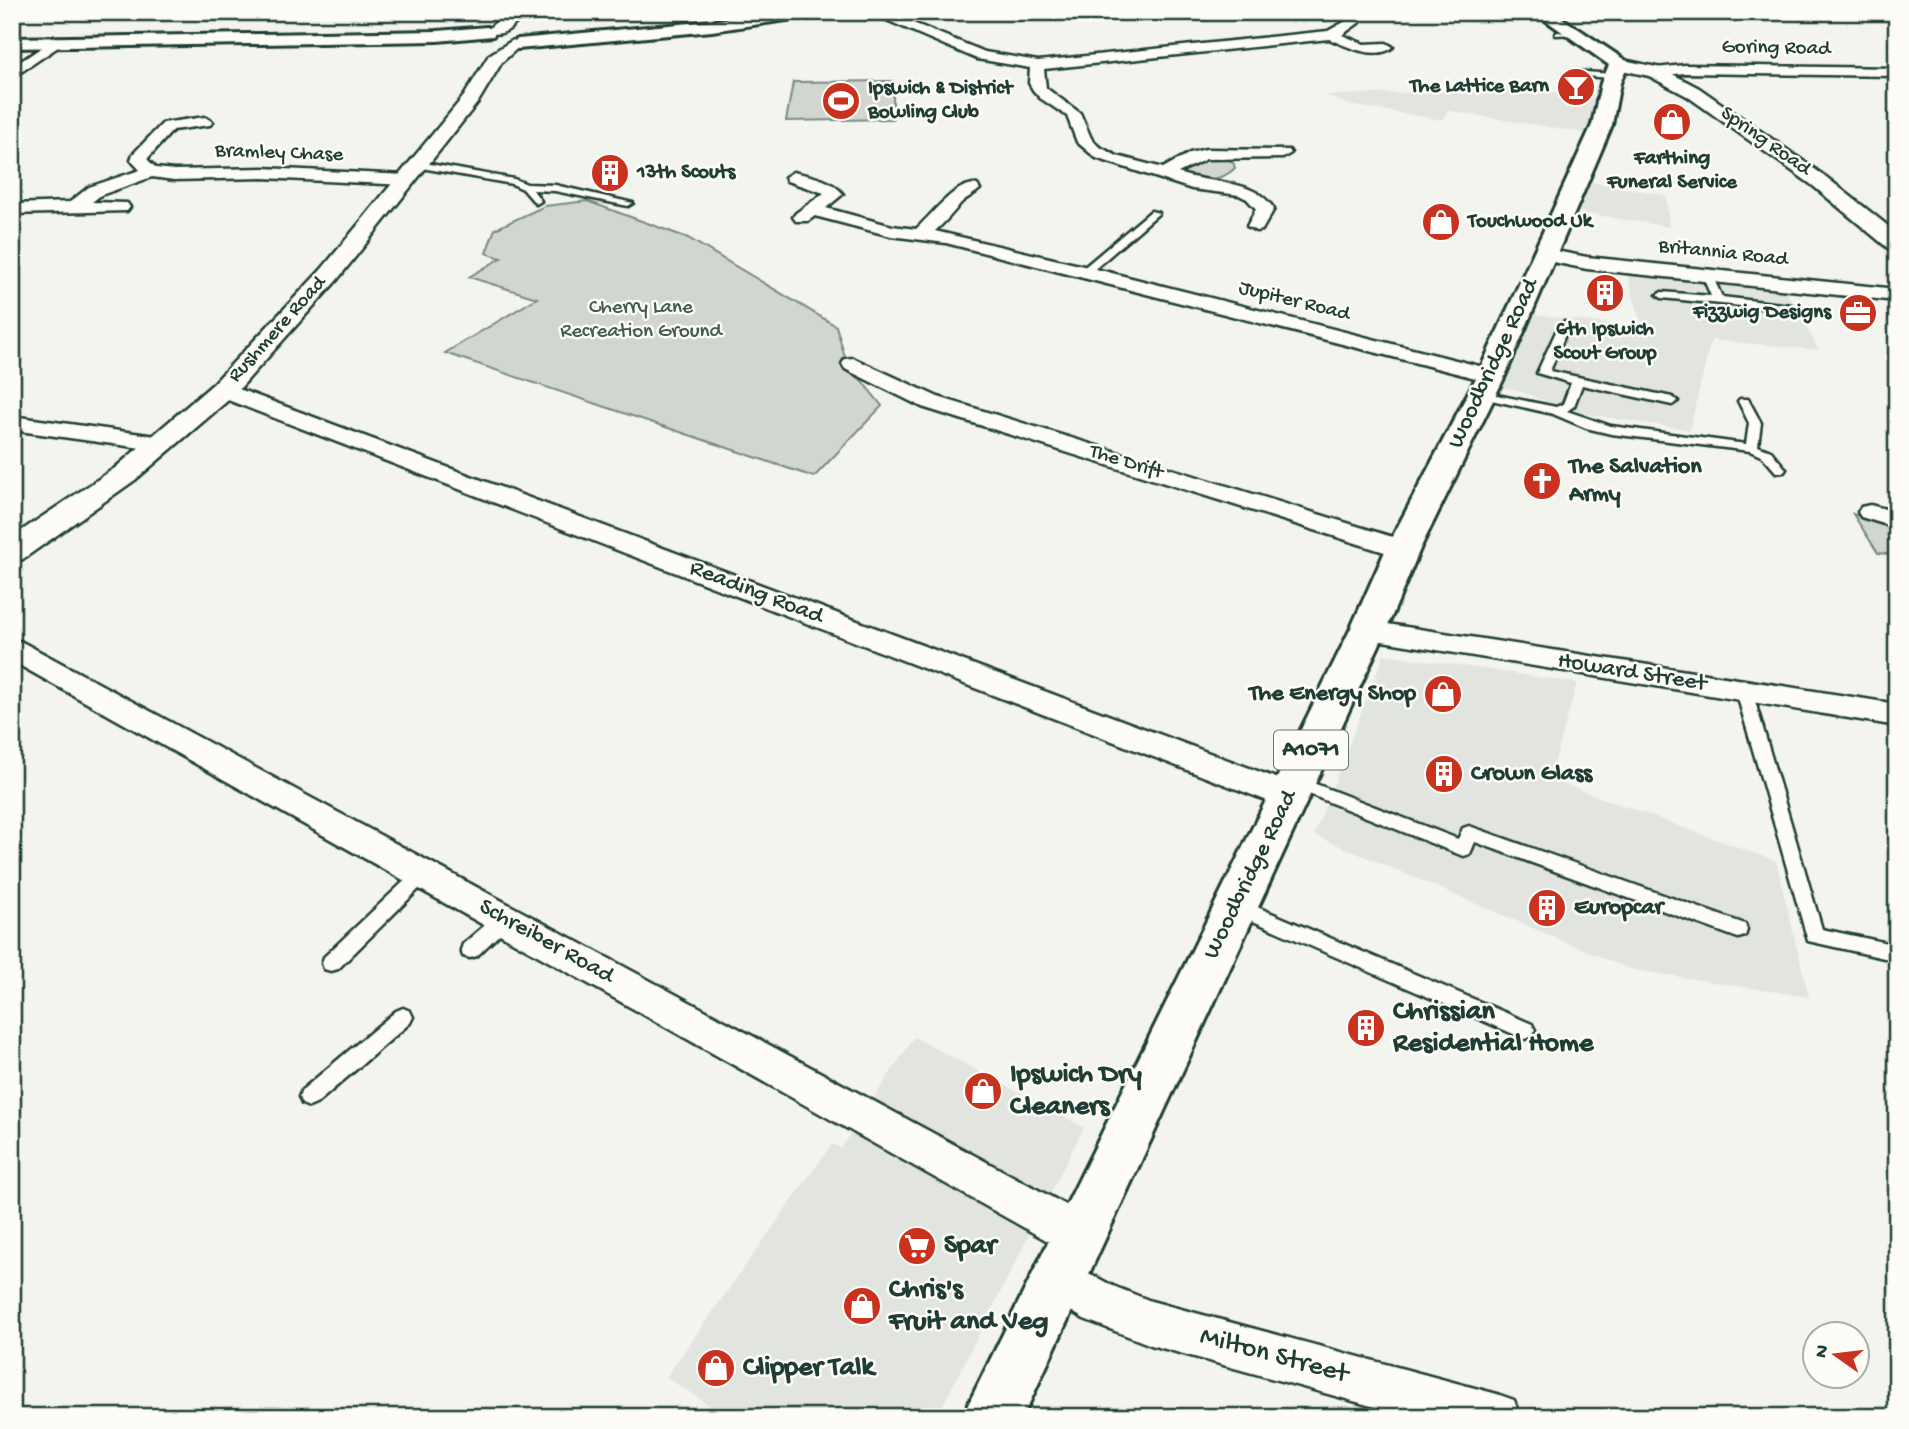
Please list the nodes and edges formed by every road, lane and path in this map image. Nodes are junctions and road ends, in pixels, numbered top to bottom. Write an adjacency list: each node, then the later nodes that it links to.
1 (807, 12): 5 (main road)
2 (874, 12): 12 (street)
3 (1349, 12): 6 (street)
4 (1542, 12): 13 (main road)
5 (505, 35): 7 (main road); 23 (street, Rushmere Road)
6 (1330, 35): 10 (street); 12 (street)
7 (56, 42): 8 (main road); 17 (street)
8 (12, 43)
9 (1386, 47): 10 (street)
10 (1362, 48): 11 (street)
11 (1344, 53)
12 (1038, 65): 24 (street)
13 (1616, 70): 14 (street, Spring Road); 16 (lane); 37 (main road, Woodbridge Road / A1071)
14 (1655, 72): 15 (street, Goring Road); 36 (street, Spring Road)
15 (1897, 72)
16 (1572, 73)
17 (12, 74)
18 (205, 122): 20 (street, Bramley Chase)
19 (146, 125): 20 (street, Bramley Chase)
20 (168, 126): 22 (street)
21 (1288, 152): 24 (street)
22 (150, 172): 23 (street, Bramley Chase); 30 (street, Bramley Chase)
23 (412, 173): 26 (lane); 48 (street, Rushmere Road)
24 (1165, 174): 34 (street)
25 (793, 177): 35 (street, Jupiter Road)
26 (526, 187): 28 (lane); 29 (lane)
27 (971, 189): 35 (street)
28 (536, 201)
29 (628, 203)
30 (74, 207): 31 (street); 32 (street)
31 (121, 207)
32 (12, 209)
33 (1154, 213): 38 (lane)
34 (1256, 226)
35 (921, 234): 38 (street, Jupiter Road)
36 (1897, 244)
37 (1545, 255): 39 (street, Britannia Road); 47 (main road, Woodbridge Road / A1071)
38 (1085, 272): 47 (street, Jupiter Road)
39 (1707, 275): 41 (street, Britannia Road); 42 (lane)
40 (1662, 295): 42 (lane)
41 (1897, 295)
42 (1718, 300): 43 (lane)
43 (1791, 308)
44 (1564, 325): 46 (lane)
45 (853, 364): 58 (street, The Drift)
46 (1577, 382): 49 (lane); 51 (lane)
47 (1487, 386): 51 (lane); 58 (main road, Woodbridge Road / A1071)
48 (223, 390): 53 (street, Rushmere Road); 64 (street, Reading Road)
49 (1672, 401)
50 (1744, 401): 54 (lane)
51 (1557, 411): 54 (lane)
52 (12, 423): 53 (street)
53 (163, 444): 59 (street, Rushmere Road)
54 (1752, 447): 55 (lane)
55 (1780, 469)
56 (1870, 512): 57 (street)
57 (1897, 520)
58 (1403, 549): 60 (main road, Woodbridge Road / A1071)
59 (12, 552)
60 (1367, 630): 62 (street, Howard Street); 64 (main road, Woodbridge Road / A1071)
61 (12, 649): 65 (street, Schreiber Road)
62 (1744, 691): 63 (street, Howard Street); 70 (lane)
63 (1897, 715)
64 (1292, 789): 66 (main road, Woodbridge Road / A1071); 68 (lane)
65 (422, 875): 67 (street, Schreiber Road); 71 (lane)
66 (1236, 906): 73 (lane); 75 (main road, Woodbridge Road / A1071)
67 (504, 919): 69 (lane); 75 (street, Schreiber Road)
68 (1738, 930)
69 (470, 950)
70 (1893, 952)
71 (331, 963)
72 (403, 1017): 74 (lane)
73 (1525, 1030)
74 (309, 1097)
75 (1079, 1235): 76 (main road, Woodbridge Road / A1071)
76 (1058, 1279): 77 (main road, Woodbridge Road / A1071); 78 (street, Milton Street)
77 (992, 1417)
78 (1497, 1417)

